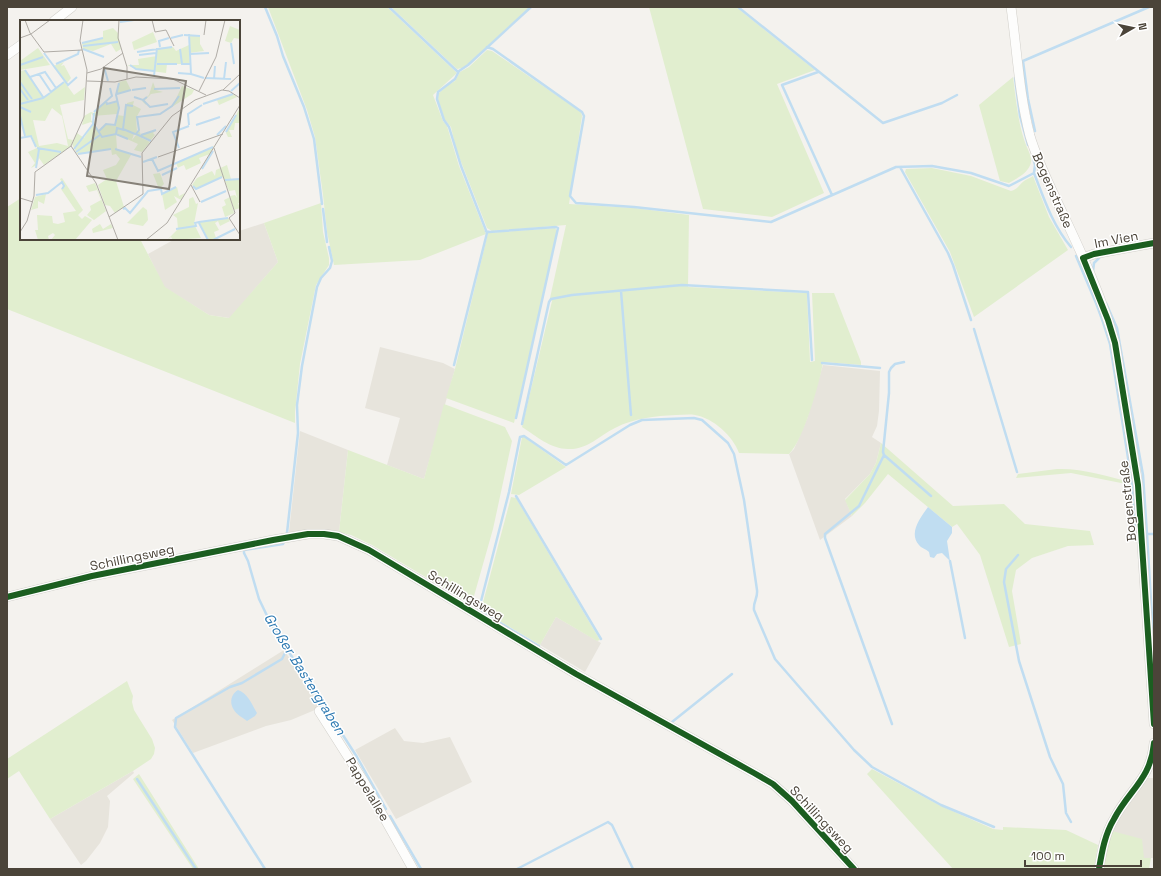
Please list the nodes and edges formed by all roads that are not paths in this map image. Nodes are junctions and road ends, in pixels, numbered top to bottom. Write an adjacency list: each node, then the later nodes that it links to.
1 (72, 7): 3 (street)
2 (1011, 7): 7 (street, Bogenstraße)
3 (55, 20)
4 (20, 46): 5 (street)
5 (7, 55)
6 (1154, 243): 7 (street, Im Vien)
7 (1083, 258): 10 (street, Bogenstraße)
8 (7, 597): 13 (street, Schillingsweg)
9 (318, 711): 12 (street, Pappelallee)
10 (1154, 724)
11 (1154, 743): 14 (street)
12 (413, 869)
13 (854, 869)
14 (1099, 869)

